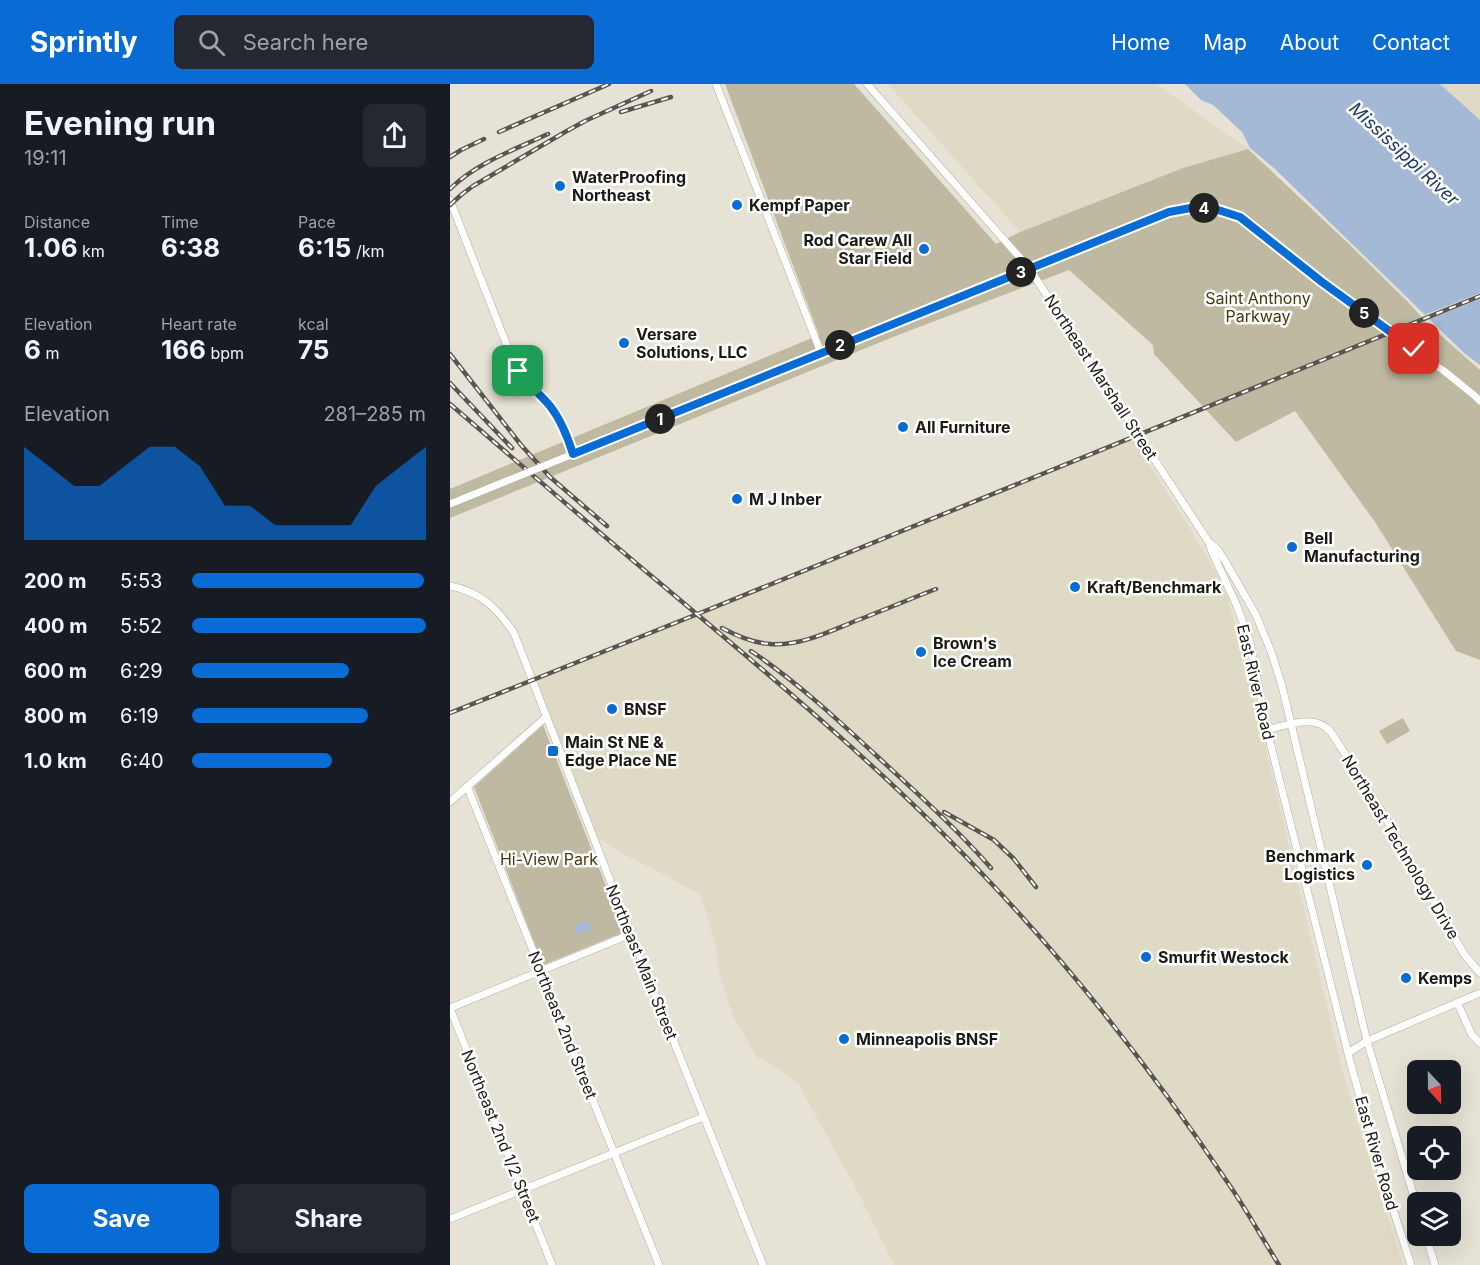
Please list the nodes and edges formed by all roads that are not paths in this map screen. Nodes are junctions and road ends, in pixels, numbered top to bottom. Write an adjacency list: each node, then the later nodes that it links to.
1 (716, 84): 5 (street)
2 (867, 84): 4 (street, Northeast Marshall Street)
3 (450, 200): 7 (street)
4 (1029, 268): 5 (street); 6 (street); 9 (street, Northeast Marshall Street)
5 (821, 353): 7 (street)
6 (1480, 401)
7 (573, 454): 8 (street, bridge)
8 (450, 504)
9 (1208, 542): 12 (street, East River Road); 13 (street, East River Road)
10 (450, 586): 11 (street, Northeast Main Street)
11 (546, 717): 14 (street); 16 (street, Northeast Main Street)
12 (1292, 725): 13 (street); 18 (street, Northeast Technology Drive); 22 (street, East River Road)
13 (1267, 730): 24 (street, East River Road)
14 (467, 786): 15 (street); 17 (street, Northeast 2nd Street)
15 (450, 802)
16 (631, 934): 17 (street); 25 (street, Northeast Main Street)
17 (542, 970): 21 (street); 26 (street, Northeast 2nd Street)
18 (1480, 973)
19 (1480, 993): 20 (street)
20 (1457, 1002): 22 (street); 23 (street)
21 (450, 1008): 27 (street, Northeast 2nd 1/2 Street)
22 (1367, 1041): 24 (street); 28 (street, East River Road)
23 (1480, 1043)
24 (1348, 1053): 34 (street, East River Road)
25 (703, 1117): 26 (street); 33 (street, Northeast Main Street)
26 (614, 1153): 27 (street); 32 (street, Northeast 2nd Street)
27 (522, 1190): 29 (street); 31 (street, Northeast 2nd 1/2 Street)
28 (1413, 1192)
29 (450, 1219)
30 (1429, 1246): 35 (street)
31 (552, 1265)
32 (659, 1265)
33 (763, 1265)
34 (1411, 1265)
35 (1435, 1265)

